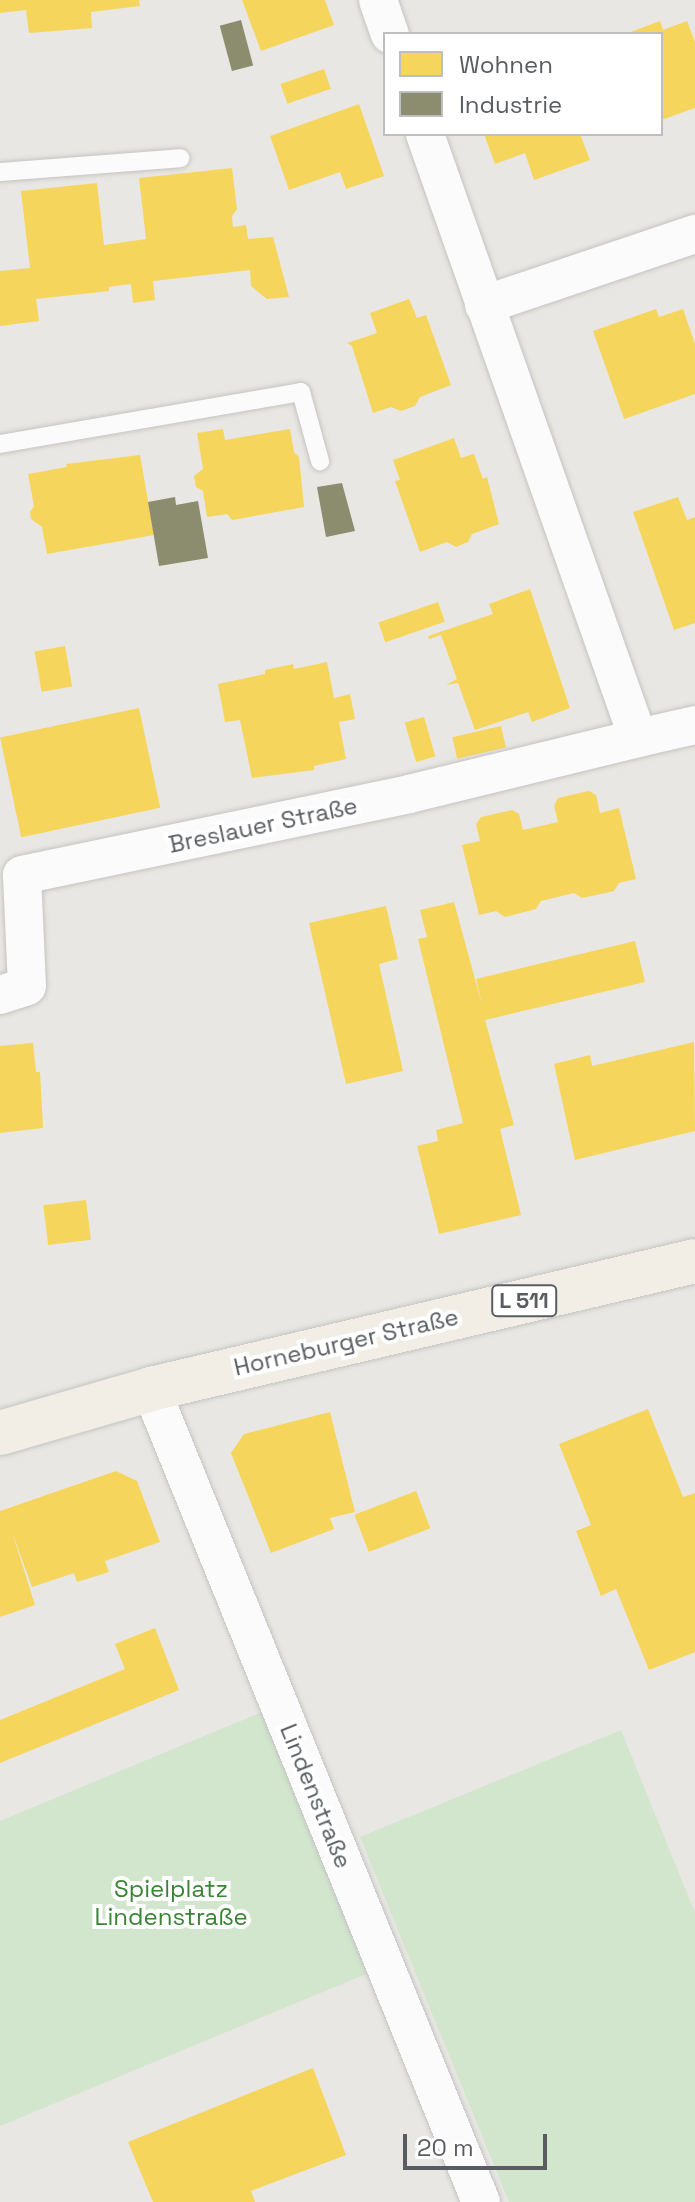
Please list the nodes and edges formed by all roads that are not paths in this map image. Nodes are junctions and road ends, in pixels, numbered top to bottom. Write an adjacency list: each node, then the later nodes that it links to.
1 (378, 0): 2 (street)
2 (389, 32)
3 (426, 136): 7 (street)
4 (180, 158): 5 (lane)
5 (0, 172)
6 (695, 234): 7 (street)
7 (484, 305): 11 (street)
8 (0, 444): 9 (lane)
9 (320, 461)
10 (695, 725): 11 (street, Breslauer Straße)
11 (638, 738): 12 (street, Breslauer Straße)
12 (0, 995)
13 (695, 1261): 14 (main road, Horneburger Straße / L 511)
14 (151, 1389): 15 (main road, Horneburger Straße / L 511); 16 (street, Lindenstraße)
15 (0, 1433)
16 (481, 2202)

